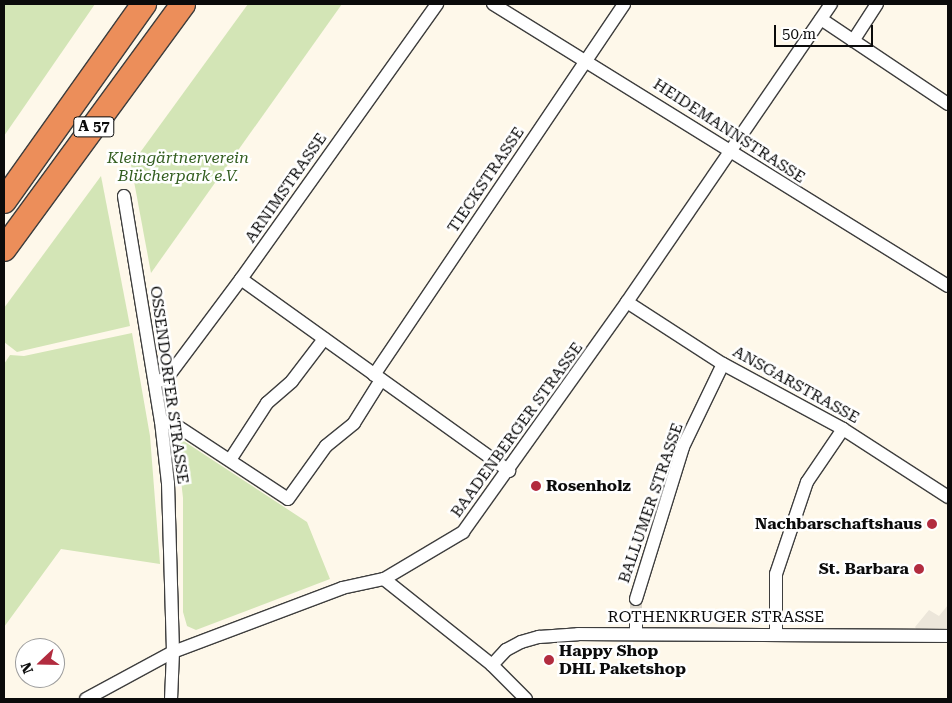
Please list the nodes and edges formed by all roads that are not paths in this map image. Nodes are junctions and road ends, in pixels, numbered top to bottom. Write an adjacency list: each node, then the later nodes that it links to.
1 (144, 4): 14 (highway, A 57)
2 (183, 4): 15 (highway, A 57)
3 (437, 4): 16 (street, ARNIMSTRASSE)
4 (493, 4): 10 (street, HEIDEMANNSTRASSE)
5 (624, 4): 10 (street, TIECKSTRASSE)
6 (831, 4): 8 (street, BAADENBERGER STRASSE)
7 (877, 4): 9 (street)
8 (821, 20): 9 (street); 12 (street, BAADENBERGER STRASSE)
9 (853, 41): 11 (street)
10 (586, 60): 12 (street, HEIDEMANNSTRASSE); 21 (street, TIECKSTRASSE)
11 (948, 104)
12 (729, 149): 17 (street, HEIDEMANNSTRASSE); 18 (street, BAADENBERGER STRASSE)
13 (124, 196): 22 (street, OSSENDORFER STRASSE)
14 (4, 201)
15 (4, 249)
16 (241, 279): 19 (street); 22 (street, ARNIMSTRASSE)
17 (948, 286)
18 (628, 302): 20 (street, ANSGARSTRASSE); 26 (street, BAADENBERGER STRASSE)
19 (324, 339): 21 (street); 25 (street)
20 (723, 364): 24 (street, ANSGARSTRASSE); 29 (street, BALLUMER STRASSE)
21 (377, 378): 25 (street, TIECKSTRASSE); 26 (street)
22 (155, 382): 23 (street, OSSENDORFER STRASSE)
23 (161, 421): 25 (street); 34 (street, OSSENDORFER STRASSE)
24 (843, 429): 27 (street, ANSGARSTRASSE); 31 (street)
25 (230, 460)
26 (509, 471): 28 (street, BAADENBERGER STRASSE)
27 (948, 497)
28 (384, 579): 34 (street, BAADENBERGER STRASSE); 35 (street)
29 (636, 599)
30 (636, 619): 32 (street)
31 (776, 633): 32 (street, ROTHENKRUGER STRASSE); 33 (street, ROTHENKRUGER STRASSE)
32 (636, 634): 35 (street, ROTHENKRUGER STRASSE)
33 (948, 636)
34 (173, 652): 36 (street, BAADENBERGER STRASSE); 37 (street, OSSENDORFER STRASSE)
35 (492, 665): 38 (street)
36 (86, 699)
37 (170, 699)
38 (526, 699)

